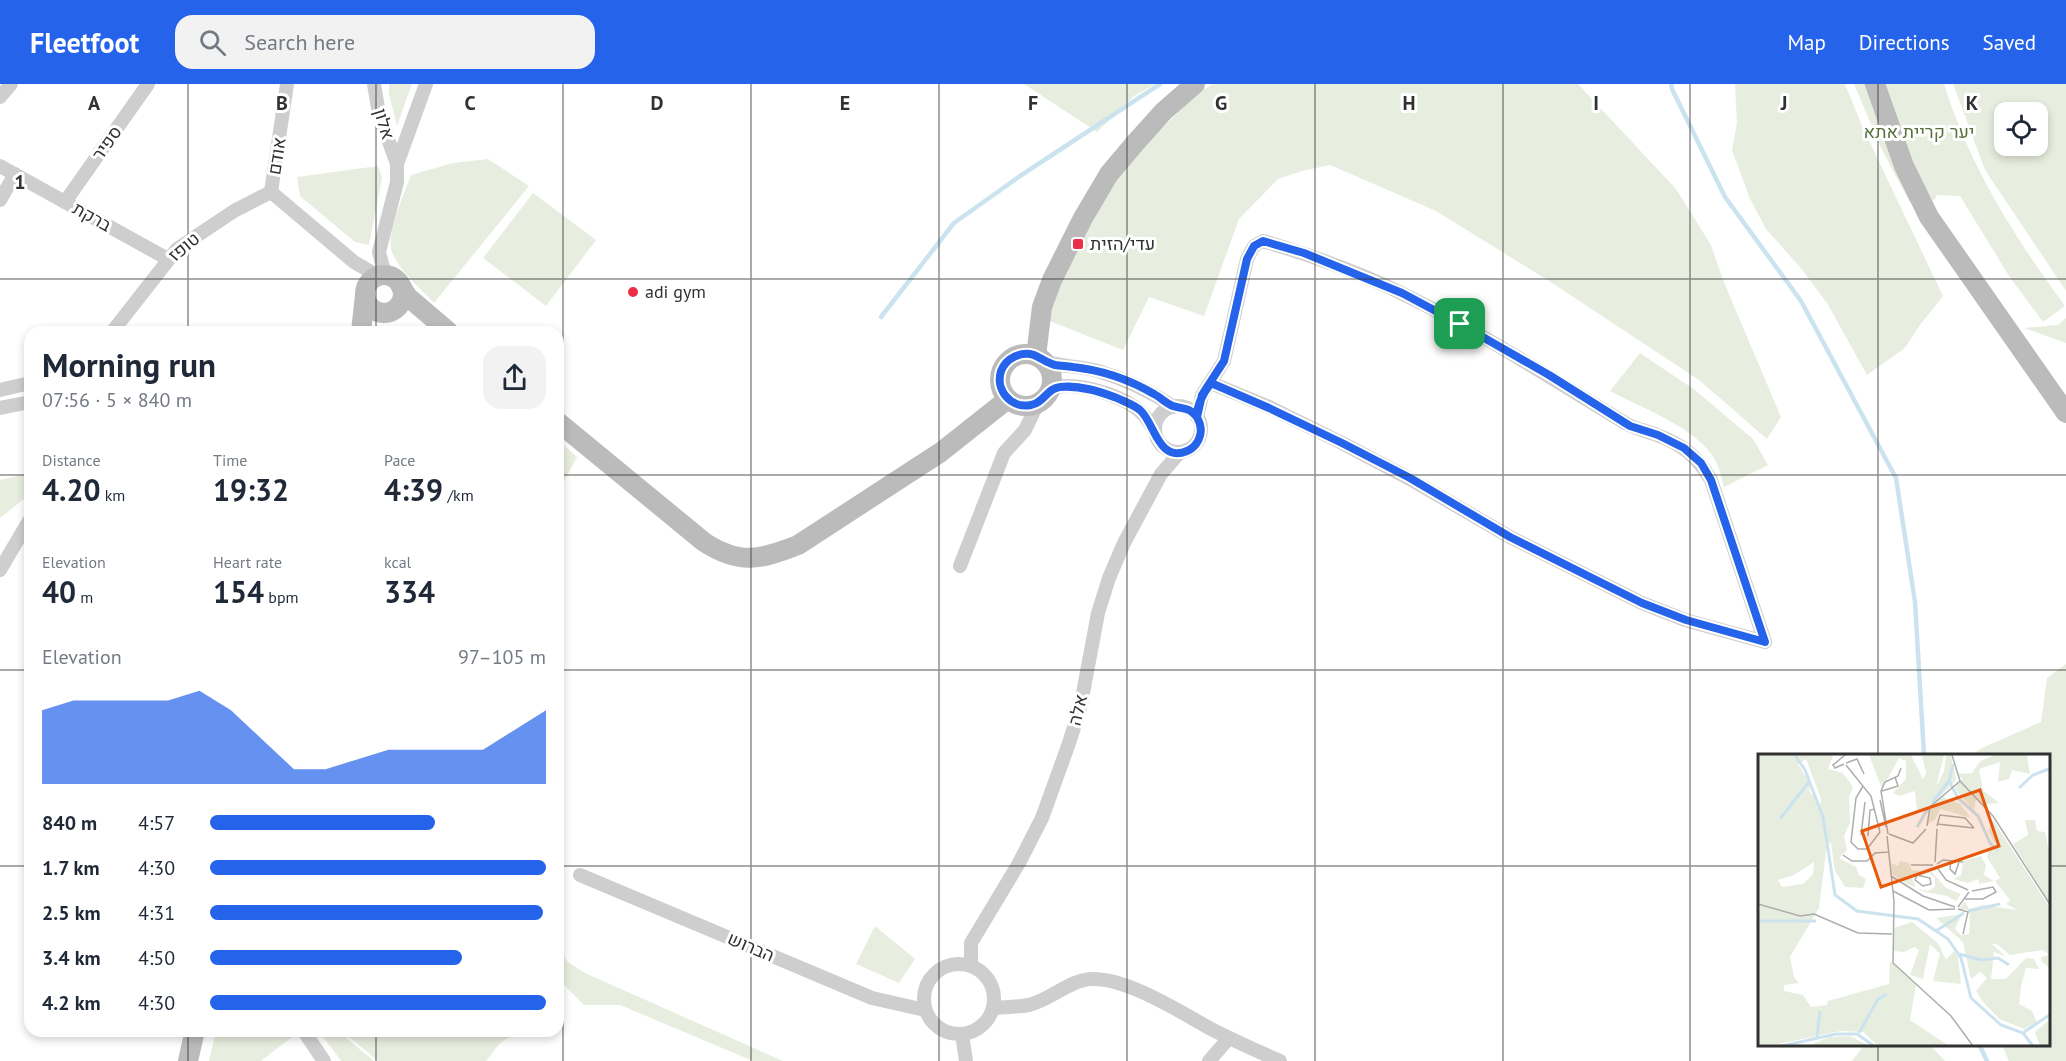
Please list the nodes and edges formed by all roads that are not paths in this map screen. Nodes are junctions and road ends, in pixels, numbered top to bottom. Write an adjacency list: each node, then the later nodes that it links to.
1 (11, 84): 8 (street)
2 (148, 84): 14 (street, ספיר)
3 (287, 84): 12 (street, אודם)
4 (374, 84): 9 (street, אלון)
5 (426, 84): 9 (street)
6 (1195, 84): 24 (street)
7 (1875, 84): 33 (street)
8 (0, 97)
9 (397, 164): 16 (street)
10 (0, 166): 11 (street, ברקת)
11 (15, 174): 13 (street); 14 (street, ברקת)
12 (271, 192): 15 (street, טופז); 16 (street)
13 (0, 200)
14 (65, 202): 15 (street, ברקת)
15 (168, 259): 20 (street, טופז)
16 (373, 284): 17 (street); 18 (street); 21 (street)
17 (401, 286): 18 (street); 19 (street)
18 (389, 311): 19 (street); 22 (street)
19 (429, 315): 23 (street)
20 (117, 326)
21 (364, 326)
22 (369, 326)
23 (442, 326)
24 (1040, 358): 28 (street); 29 (street); 31 (street)
25 (1211, 383): 25 (street); 34 (street)
26 (24, 384): 27 (street)
27 (0, 390)
28 (1043, 398): 29 (street); 36 (street); 39 (street)
29 (1008, 399): 35 (street)
30 (24, 403): 32 (street)
31 (1174, 407): 34 (street); 36 (street)
32 (0, 408)
33 (2066, 413)
34 (1197, 417): 37 (street)
35 (564, 427)
36 (1154, 430): 37 (street)
37 (1180, 452): 42 (street, אלה)
38 (24, 529): 40 (street)
39 (960, 566)
40 (0, 570)
41 (579, 875): 44 (street, הברוש)
42 (971, 966): 43 (street); 44 (street)
43 (993, 1008): 45 (street); 48 (street)
44 (925, 1010): 45 (street)
45 (962, 1034): 51 (street)
46 (193, 1037): 49 (street)
47 (308, 1037): 50 (street)
48 (1229, 1038): 52 (street); 53 (street)
49 (188, 1061)
50 (324, 1061)
51 (966, 1061)
52 (1209, 1061)
53 (1280, 1061)

